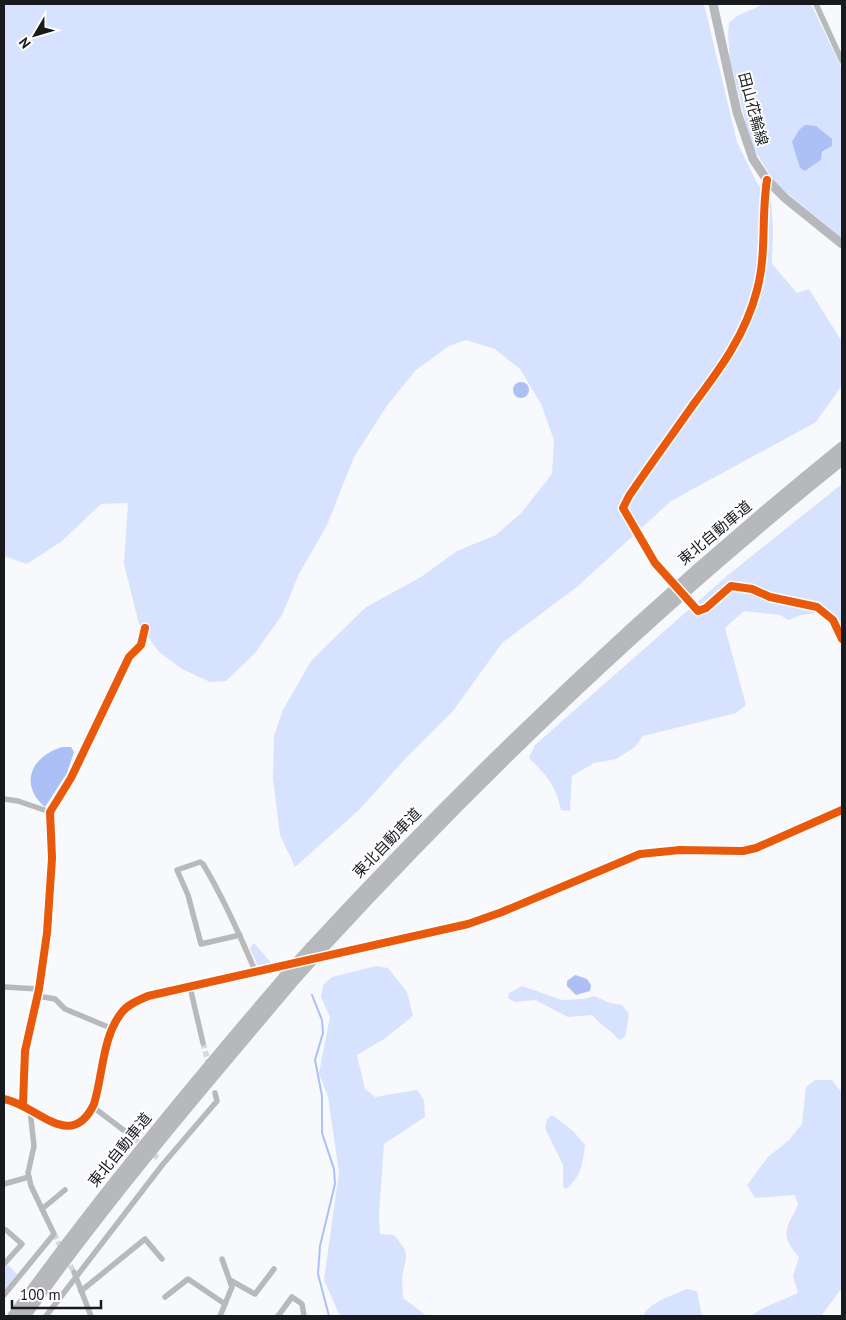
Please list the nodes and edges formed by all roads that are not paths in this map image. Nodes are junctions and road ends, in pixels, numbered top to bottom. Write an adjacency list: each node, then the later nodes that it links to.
1 (713, 4): 4 (main road, 田山花輪線)
2 (816, 4): 3 (street)
3 (842, 61)
4 (767, 180): 5 (main road, 田山花輪線); 9 (street, bridge)
5 (842, 244)
6 (842, 448): 41 (highway, 東北自動車道, bridge)
7 (842, 460): 42 (highway, 東北自動車道, bridge)
8 (145, 628): 12 (street)
9 (842, 639)
10 (4, 799): 12 (street)
11 (842, 810): 14 (street)
12 (50, 812): 17 (street)
13 (240, 935): 13 (street); 14 (street)
14 (256, 973): 16 (street)
15 (4, 987): 17 (street)
16 (190, 987): 19 (street); 20 (street)
17 (39, 989): 18 (street)
18 (38, 996): 19 (street); 24 (street)
19 (113, 1029): 23 (street)
20 (203, 1043)
21 (215, 1093): 35 (street)
22 (4, 1099): 24 (street)
23 (93, 1106): 24 (street); 25 (street)
24 (27, 1107): 26 (street)
25 (134, 1138)
26 (29, 1176): 27 (street); 29 (street)
27 (4, 1184)
28 (65, 1190): 29 (street)
29 (42, 1210): 38 (street)
30 (6, 1230): 33 (street)
31 (162, 1259): 37 (street)
32 (222, 1259): 36 (street)
33 (4, 1264)
34 (274, 1268): 36 (street)
35 (75, 1275): 37 (street); 43 (street)
36 (230, 1280): 40 (street)
37 (81, 1292): 44 (street)
38 (4, 1295)
39 (165, 1297): 40 (street)
40 (225, 1304): 45 (street)
41 (13, 1316)
42 (25, 1316)
43 (46, 1316)
44 (92, 1316)
45 (220, 1316)
46 (278, 1316): 47 (street)
47 (304, 1316)

